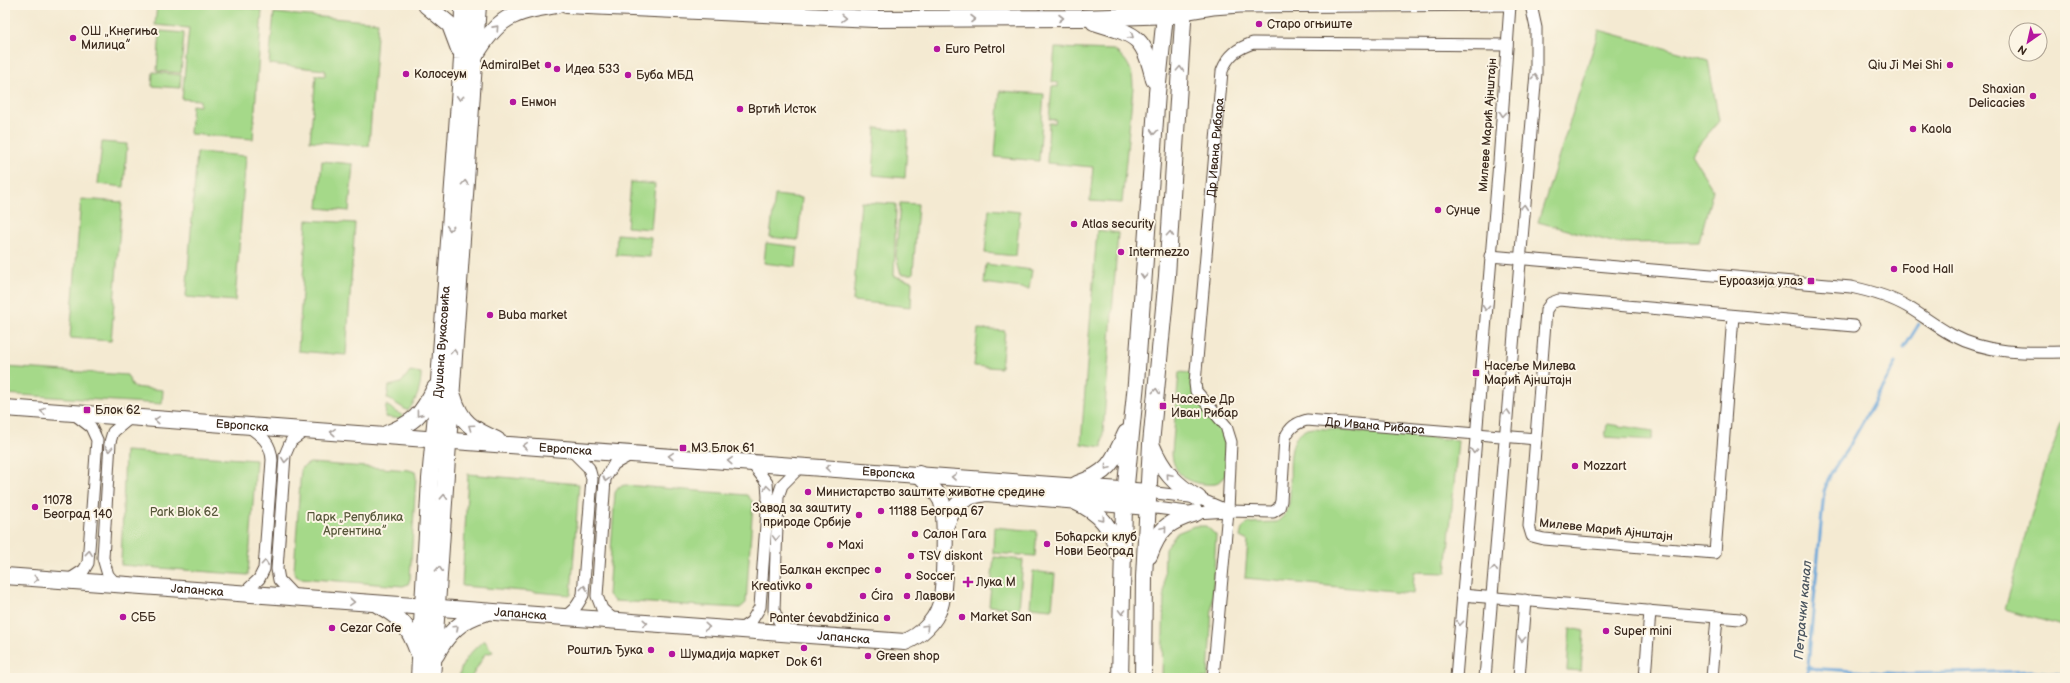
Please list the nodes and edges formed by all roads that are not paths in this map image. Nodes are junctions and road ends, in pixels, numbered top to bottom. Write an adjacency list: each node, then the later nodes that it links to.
1 (426, 5): 12 (street)
2 (464, 5): 12 (street, Душана Вукасовића)
3 (478, 5): 12 (street, Душана Вукасовића)
4 (556, 5): 12 (street, one-way to 4)
5 (566, 5): 10 (street, one-way to 10)
6 (1511, 5): 8 (street); 11 (street, Милеве Марић Ајнштајн)
7 (1531, 5): 15 (street, one-way to 7)
8 (1184, 10): 9 (street); 32 (street, one-way to 8)
9 (1165, 11): 10 (street); 13 (street)
10 (1082, 18): 13 (street, one-way to 13)
11 (1507, 45): 14 (street, Милеве Марић Ајнштајн, one-way to 14); 43 (street, Др Ивана Рибара)
12 (468, 59): 19 (street, Душана Вукасовића)
13 (1157, 93): 23 (street, one-way to 23)
14 (1490, 256): 15 (street); 26 (street, Милеве Марић Ајнштајн, one-way to 26)
15 (1519, 258): 18 (street); 28 (street, one-way to 15)
16 (1733, 316): 17 (street, Милеве Марић Ајнштајн); 29 (street, Милеве Марић Ајнштајн); 29 (street, Милеве Марић Ајнштајн)
17 (1854, 326)
18 (2065, 352)
19 (445, 386): 27 (street, one-way to 27); 30 (street, Душана Вукасовића); 31 (street, one-way to 19)
20 (5, 408): 21 (street, Европска, one-way to 20)
21 (73, 413): 22 (street, Европска); 48 (street, one-way to 21)
22 (130, 418): 24 (street, Европска, one-way to 22); 49 (street, one-way to 49)
23 (1132, 421): 38 (street, one-way to 38); 40 (street)
24 (247, 426): 25 (street, Европска); 50 (street, one-way to 24)
25 (306, 430): 27 (street, Европска, one-way to 25); 52 (street, one-way to 52)
26 (1475, 434): 28 (street); 43 (street, Др Ивана Рибара); 51 (street, Милеве Марић Ајнштајн, one-way to 51)
27 (383, 436): 30 (street, Европска)
28 (1504, 436): 29 (street); 53 (street, one-way to 28)
29 (1536, 439)
30 (441, 440): 31 (street, Европска); 56 (street, Душана Вукасовића)
31 (506, 444): 33 (street, Европска, one-way to 31)
32 (1151, 444): 41 (street); 42 (street, one-way to 32)
33 (570, 449): 34 (street, Европска); 59 (street, one-way to 33)
34 (633, 454): 35 (street, Европска, one-way to 34); 62 (street, one-way to 62)
35 (751, 462): 36 (street, Европска); 63 (street, one-way to 35)
36 (801, 466): 37 (street, Европска, one-way to 36); 64 (street, one-way to 64)
37 (919, 474): 38 (street, Европска, one-way to 37); 44 (street, Јапанска)
38 (1071, 492): 39 (street, Европска); 40 (street, Европска); 45 (street, one-way to 45)
39 (976, 494): 44 (street, Јапанска)
40 (1124, 497): 41 (street, Др Ивана Рибара); 45 (street)
41 (1148, 500): 42 (street, Др Ивана Рибара); 47 (street)
42 (1197, 506): 43 (street, Др Ивана Рибара); 47 (street, one-way to 42)
43 (1228, 510): 70 (street, Др Ивана Рибара)
44 (945, 527): 64 (street, Јапанска, one-way to 44)
45 (1123, 573): 68 (street, one-way to 68)
46 (5, 576): 48 (street, Јапанска, one-way to 48)
47 (1144, 578): 69 (street)
48 (67, 581): 49 (street, Јапанска)
49 (117, 585): 50 (street, Јапанска)
50 (243, 594): 52 (street, Јапанска)
51 (1462, 595): 53 (street); 71 (street, Милеве Марић Ајнштајн, one-way to 71)
52 (296, 598): 55 (street, Јапанска, one-way to 55)
53 (1491, 598): 54 (street); 72 (street)
54 (1525, 600): 57 (street); 73 (street, one-way to 73)
55 (374, 603): 56 (street, Јапанска); 65 (street)
56 (430, 607): 58 (street, Јапанска); 65 (street, Душана Вукасовића)
57 (1650, 611): 60 (street); 74 (street)
58 (492, 612): 59 (street, Јапанска); 65 (street, one-way to 58)
59 (562, 617): 62 (street, Јапанска)
60 (1718, 617): 61 (street); 75 (street)
61 (1740, 619)
62 (615, 621): 63 (street, Јапанска, one-way to 63)
63 (739, 630): 64 (street, Јапанска)
64 (792, 634)
65 (427, 659): 66 (street, Душана Вукасовића); 67 (street, Душана Вукасовића)
66 (419, 678)
67 (432, 678)
68 (1120, 678)
69 (1143, 678)
70 (1213, 678)
71 (1456, 678)
72 (1485, 678)
73 (1519, 678)
74 (1645, 678)
75 (1712, 678)

